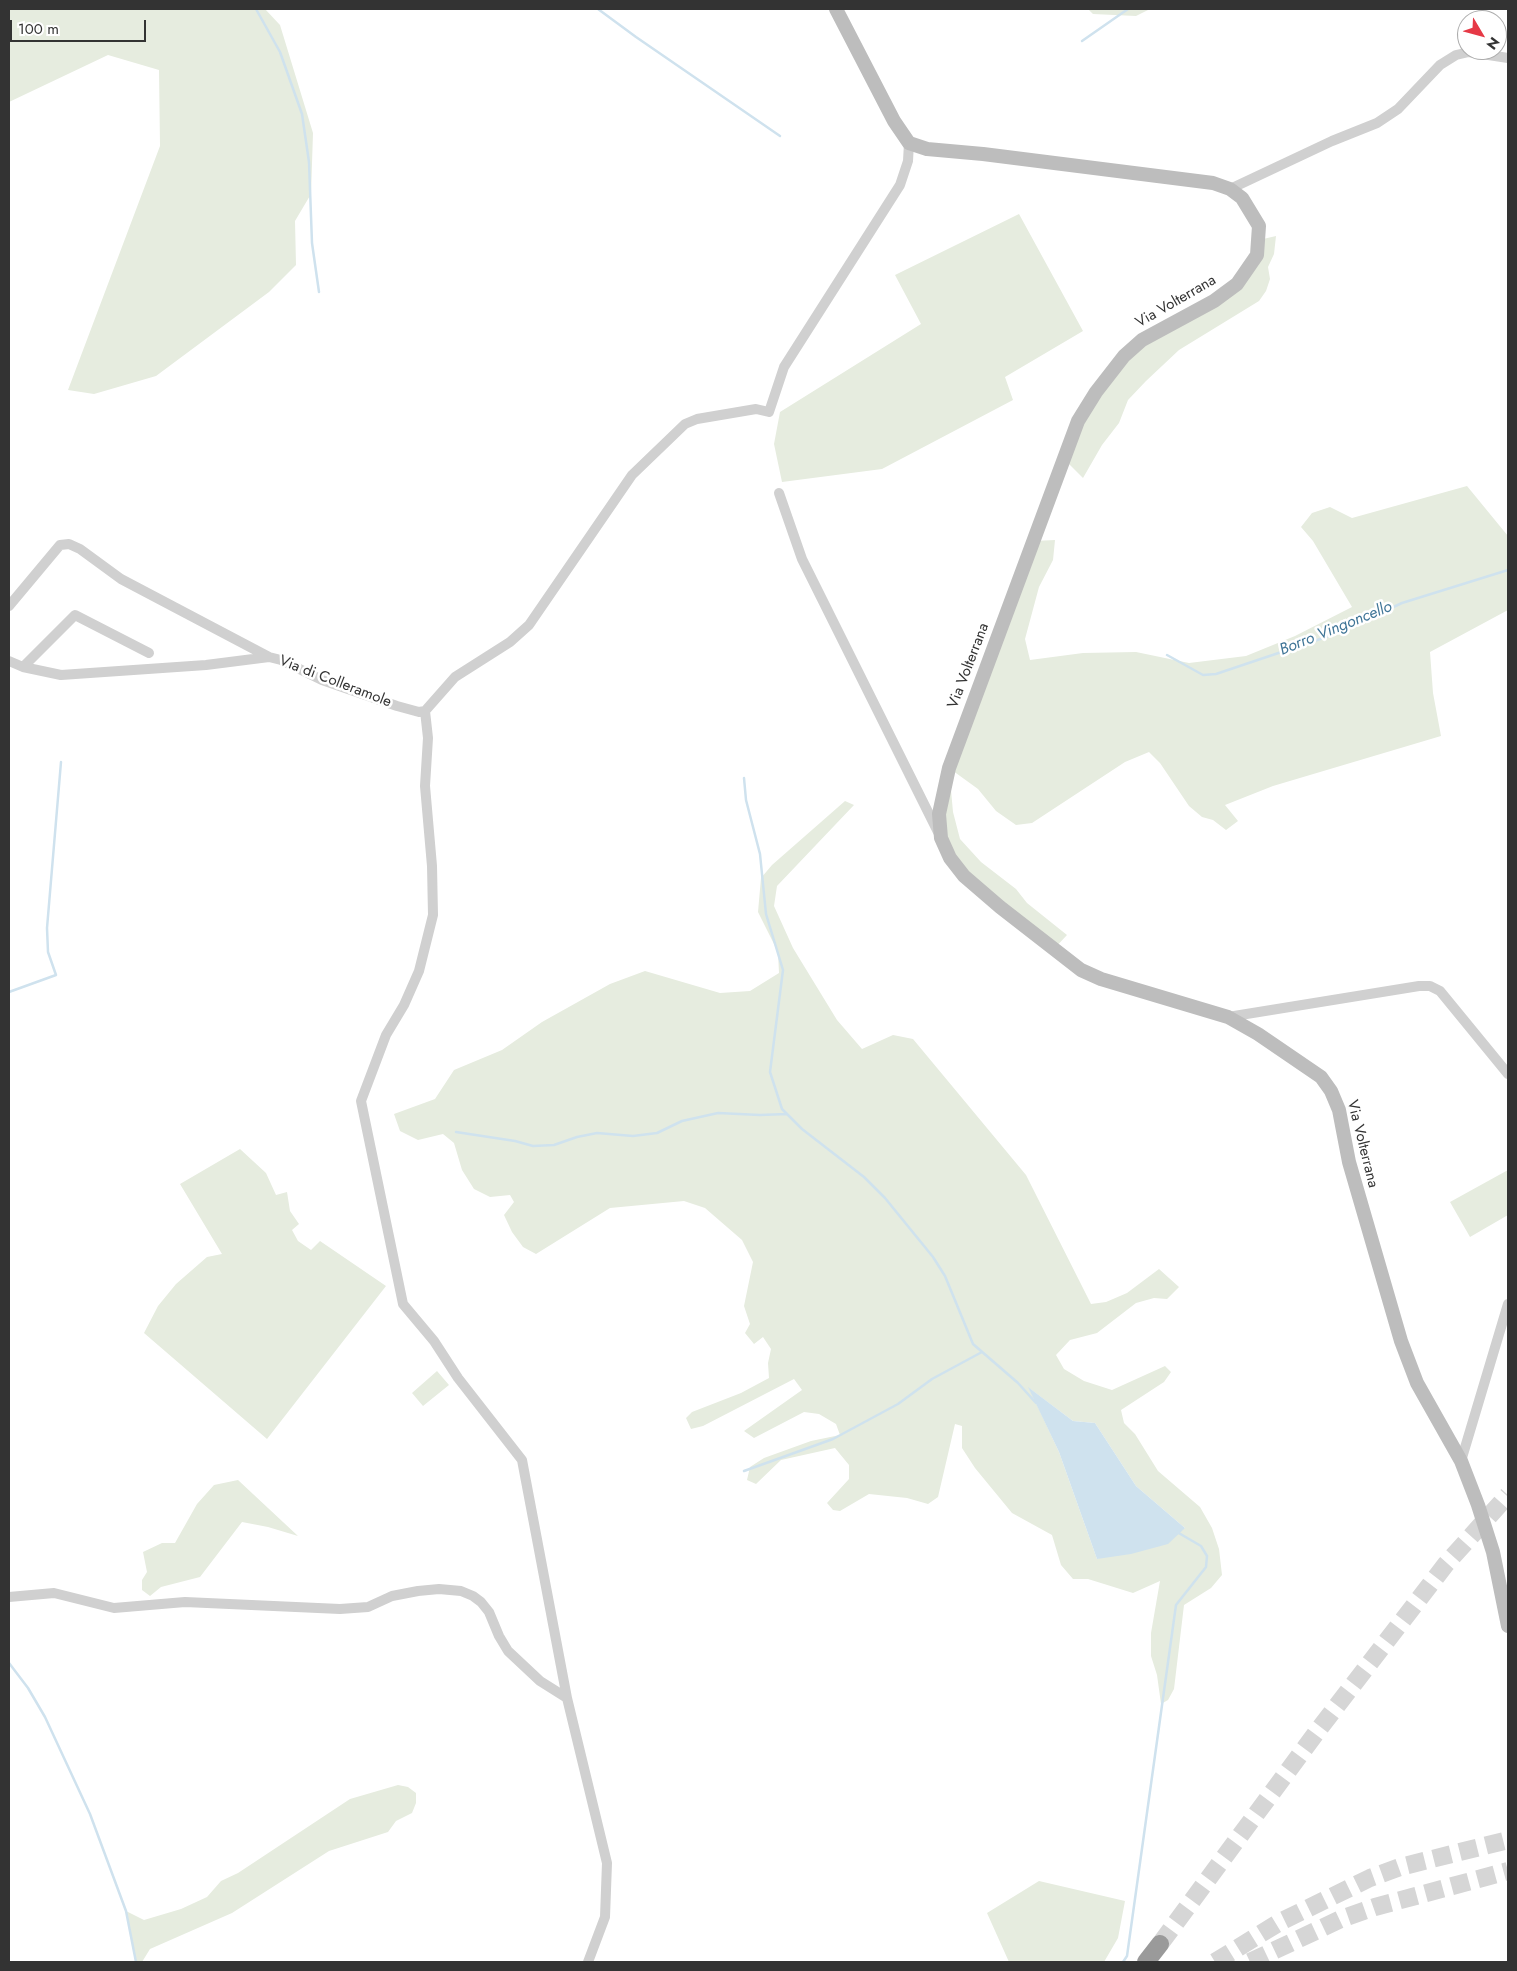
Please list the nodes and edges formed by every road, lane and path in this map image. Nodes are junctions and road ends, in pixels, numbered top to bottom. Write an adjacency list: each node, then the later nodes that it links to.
1 (836, 9): 3 (main road)
2 (1508, 58): 4 (street)
3 (909, 143): 4 (main road, Via Volterrana); 11 (street)
4 (1230, 189): 12 (main road, Via Volterrana)
5 (779, 493): 12 (street, Via Volterrana)
6 (9, 606): 8 (street)
7 (149, 653): 10 (street)
8 (269, 657): 10 (street, Via di Colleramole); 11 (street, Via di Colleramole)
9 (9, 661): 10 (street, Via di Colleramole)
10 (22, 667)
11 (426, 711): 19 (street)
12 (941, 838): 13 (main road, Via Volterrana)
13 (1228, 1017): 14 (street); 16 (main road, Via Volterrana)
14 (1508, 1074)
15 (1508, 1304): 16 (street)
16 (1461, 1461): 18 (main road, Via Volterrana)
17 (9, 1597): 19 (street)
18 (1508, 1626)
19 (567, 1698): 21 (street)
20 (1160, 1944): 22 (highway)
21 (588, 1962)
22 (1146, 1962)

